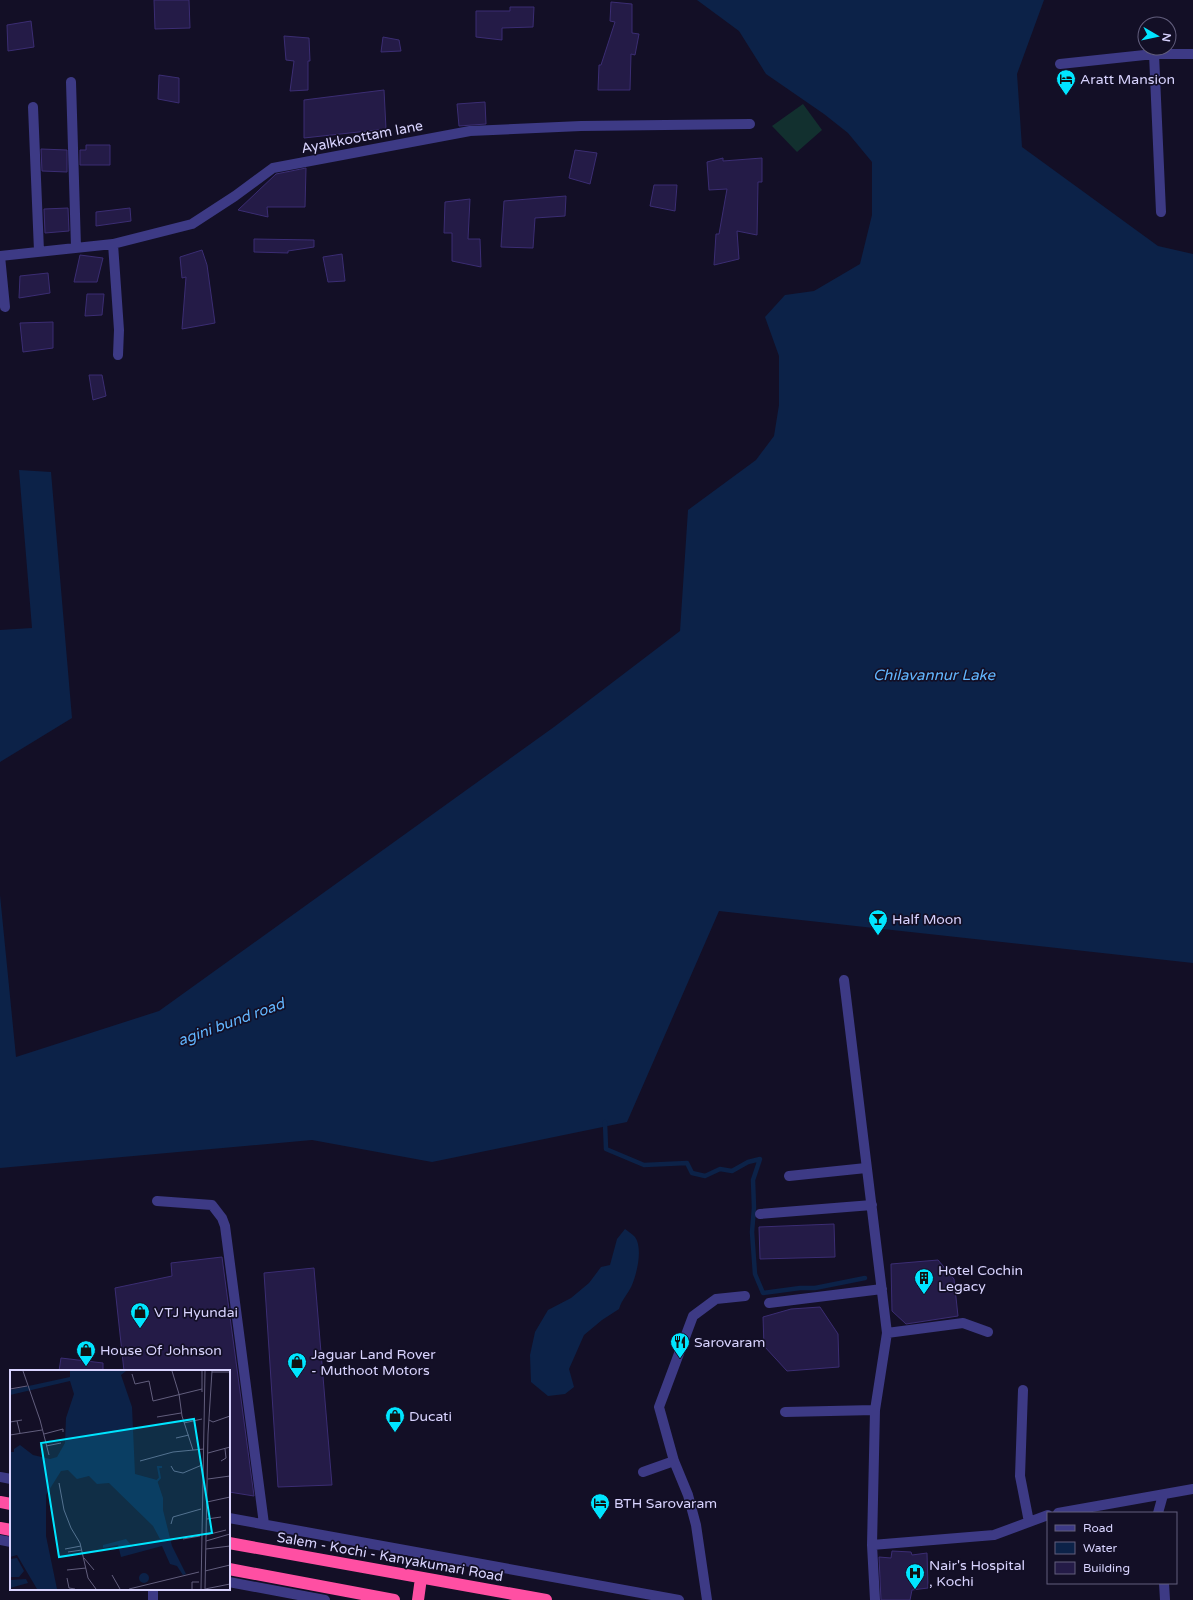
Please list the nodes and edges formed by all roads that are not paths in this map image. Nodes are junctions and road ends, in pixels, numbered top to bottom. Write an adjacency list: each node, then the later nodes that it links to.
1 (1177, 54): 2 (street)
2 (1193, 54)
3 (1137, 56): 5 (street)
4 (1154, 56): 9 (street)
5 (1060, 64)
6 (72, 82): 11 (street)
7 (33, 107): 12 (street)
8 (750, 124): 10 (street, Ayalkkoottam lane)
9 (1161, 212)
10 (113, 244): 11 (street, Ayalkkoottam lane); 15 (street)
11 (76, 247): 12 (street, Ayalkkoottam lane)
12 (39, 250): 13 (street, Ayalkkoottam lane)
13 (0, 256): 14 (street)
14 (5, 307)
15 (118, 355)
16 (844, 980): 17 (street)
17 (866, 1168): 18 (street); 20 (street)
18 (789, 1176)
19 (157, 1201): 43 (street)
20 (872, 1206): 21 (street); 22 (street)
21 (760, 1214)
22 (882, 1289): 24 (street); 26 (street)
23 (745, 1296): 30 (street)
24 (769, 1303)
25 (988, 1332): 26 (street)
26 (888, 1333): 28 (street)
27 (1023, 1390): 42 (street)
28 (875, 1410): 29 (street); 49 (street)
29 (785, 1412)
30 (674, 1461): 31 (street); 59 (street)
31 (643, 1472)
32 (0, 1476): 33 (street)
33 (10, 1478)
34 (1193, 1489): 35 (street)
35 (1163, 1495): 38 (street); 39 (street)
36 (0, 1502): 37 (highway)
37 (10, 1504)
38 (1064, 1512)
39 (1158, 1512)
40 (1047, 1515): 42 (street)
41 (230, 1518): 43 (street)
42 (1029, 1522): 49 (street)
43 (264, 1524): 58 (street)
44 (0, 1528): 45 (highway)
45 (10, 1530)
46 (0, 1540): 47 (street)
47 (10, 1542)
48 (230, 1543): 51 (highway, Salem - Kochi - Kanyakumari Road)
49 (872, 1545): 60 (street)
50 (230, 1569): 55 (highway)
51 (421, 1578): 56 (highway); 57 (highway, Salem - Kochi - Kanyakumari Road)
52 (230, 1582): 54 (street)
53 (1164, 1584): 61 (street)
54 (325, 1600)
55 (394, 1600)
56 (418, 1600)
57 (546, 1600)
58 (679, 1600)
59 (707, 1600)
60 (875, 1600)
61 (1165, 1600)

